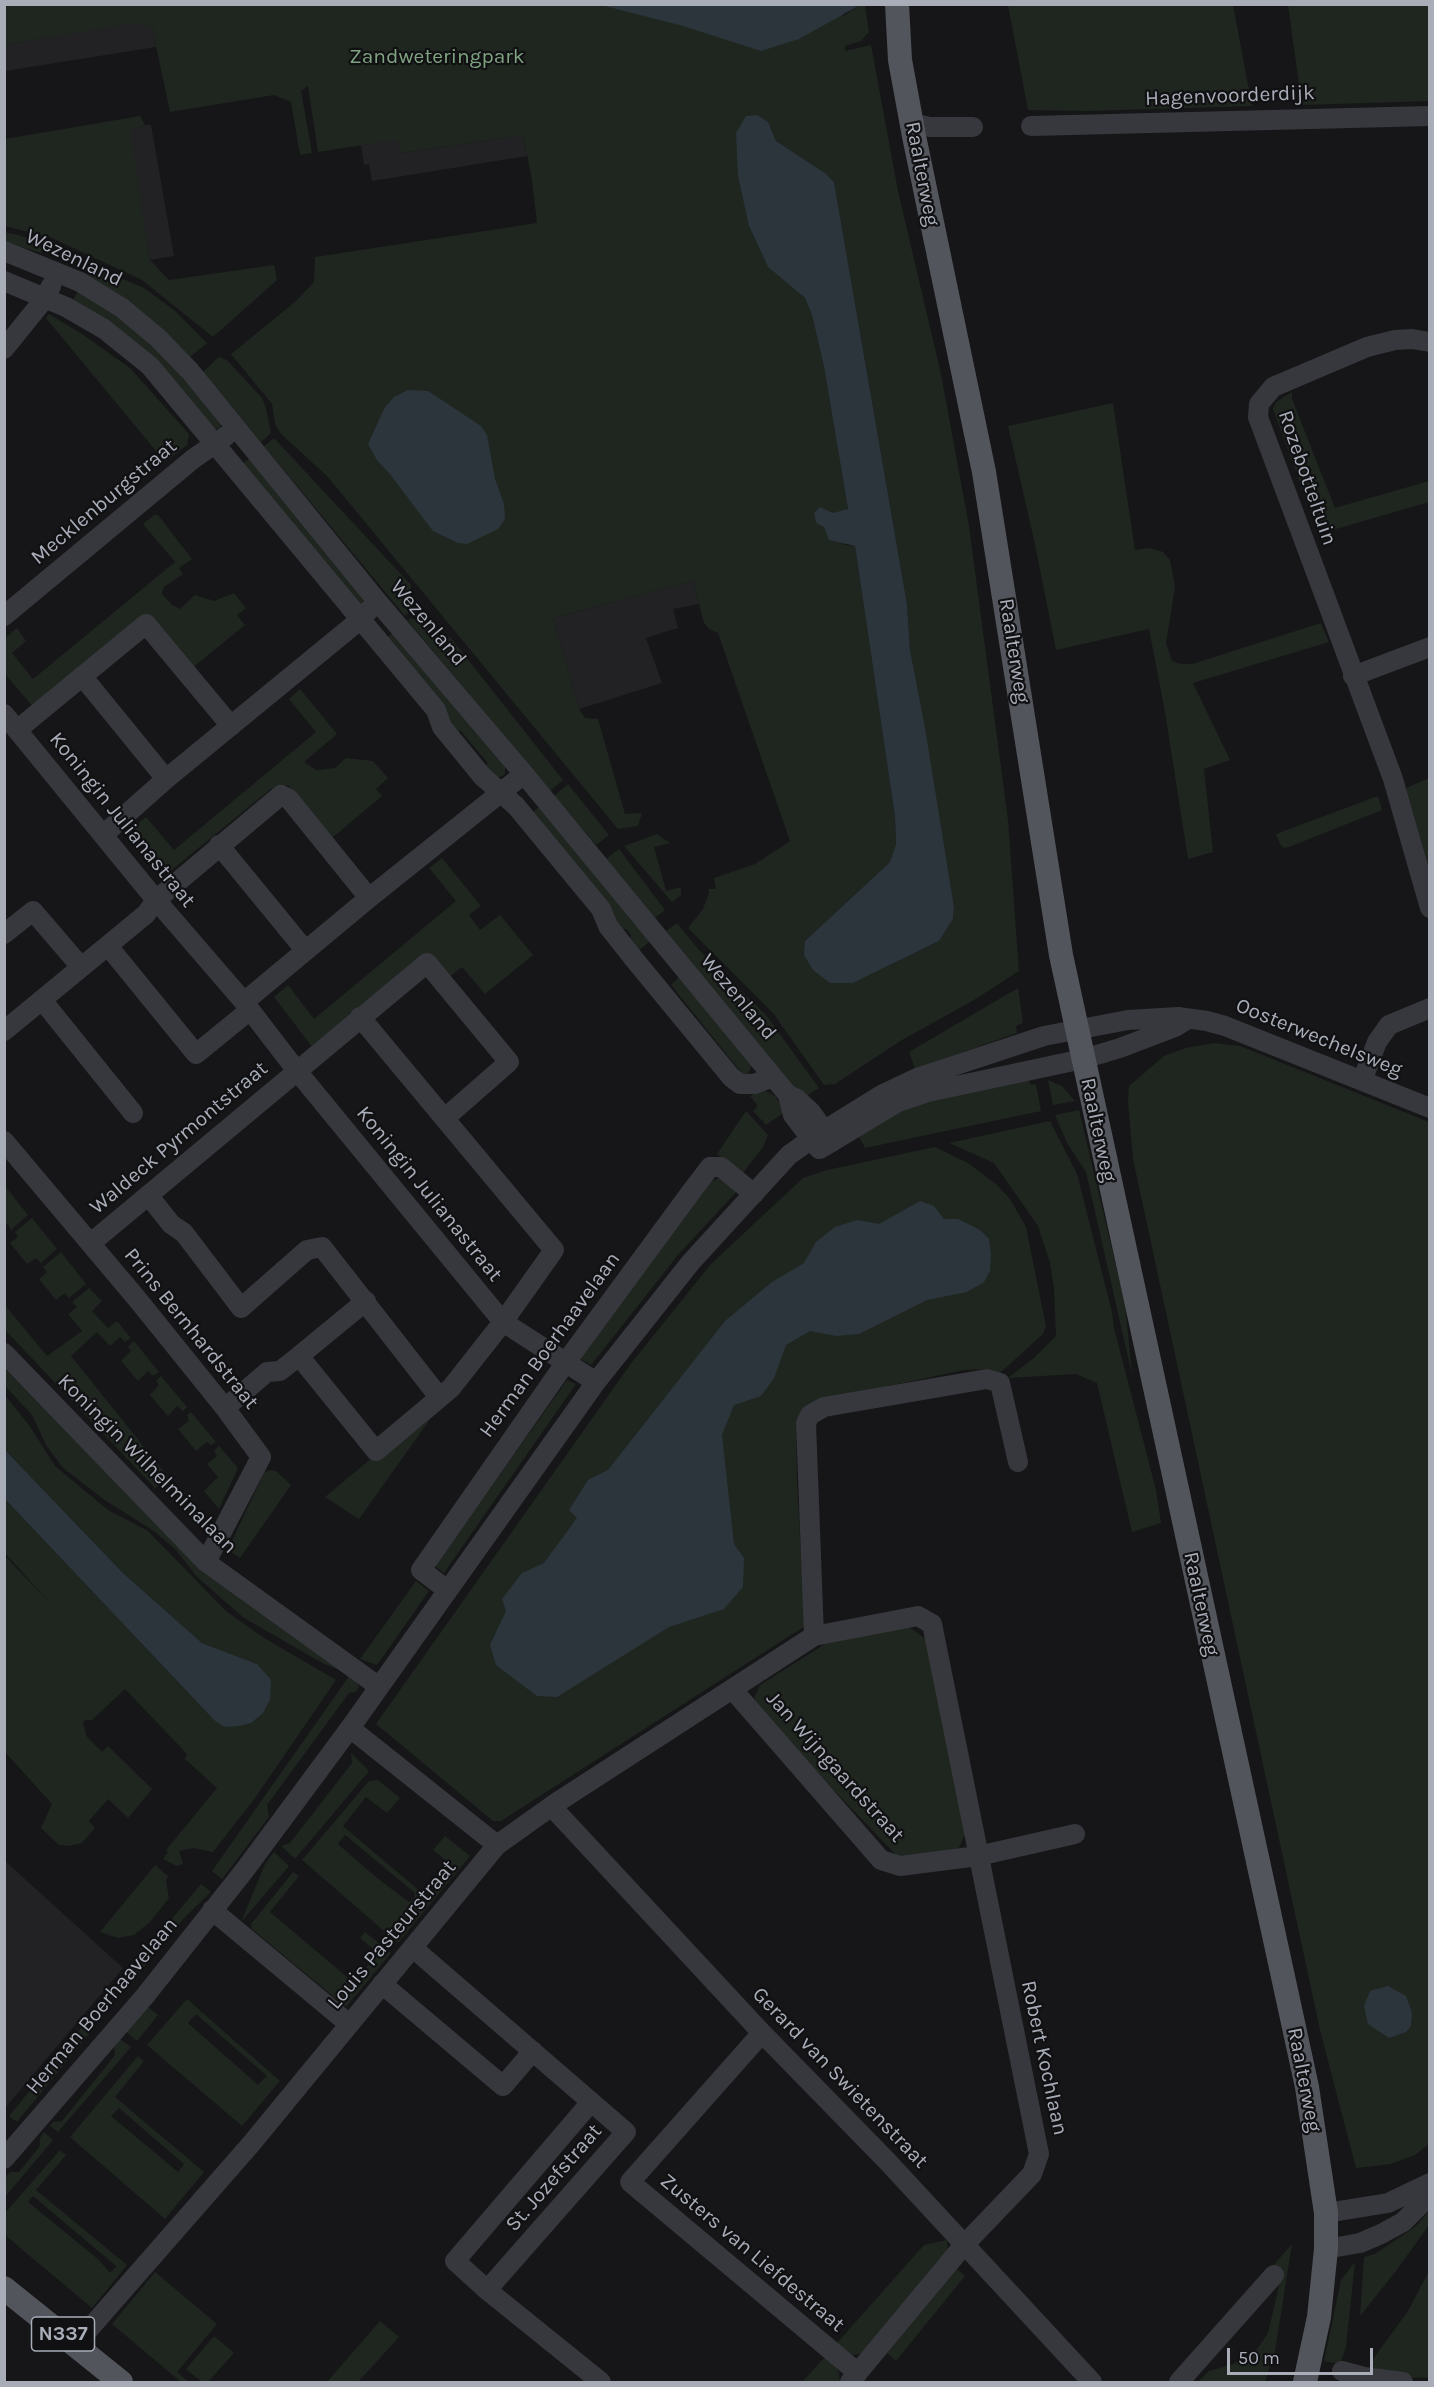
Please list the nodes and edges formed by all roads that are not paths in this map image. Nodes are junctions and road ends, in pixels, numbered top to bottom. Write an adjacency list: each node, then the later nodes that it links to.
1 (897, 4): 3 (main road, Raalterweg)
2 (1430, 116): 4 (street, Hagenvoorderdijk)
3 (911, 123): 5 (street); 39 (main road, Raalterweg)
4 (1031, 126)
5 (973, 127)
6 (4, 251): 7 (street, Wezenland)
7 (58, 272): 9 (street); 12 (street, Wezenland)
8 (4, 281): 9 (street)
9 (46, 297): 11 (street); 13 (street)
10 (1430, 342): 19 (street, Rozebotteltuin)
11 (4, 349)
12 (238, 429): 13 (street, Mecklenburgstraat); 14 (street, Wezenland)
13 (215, 444): 15 (street, Mecklenburgstraat); 16 (street)
14 (377, 601): 16 (street); 22 (street, Wezenland)
15 (4, 616)
16 (362, 619): 21 (street); 24 (street)
17 (1430, 646): 19 (street)
18 (82, 675): 20 (street); 21 (street); 23 (street)
19 (1353, 676): 29 (street, Rozebotteltuin)
20 (8, 719): 25 (street, Koningin Julianastraat)
21 (231, 726): 23 (street)
22 (524, 774): 24 (street); 43 (street, Wezenland)
23 (166, 779): 25 (street)
24 (500, 792): 27 (street); 43 (street)
25 (104, 835): 28 (street, Koningin Julianastraat)
26 (219, 845): 27 (street); 28 (street); 32 (street)
27 (369, 898): 32 (street)
28 (156, 900): 31 (street); 35 (street, Koningin Julianastraat)
29 (1430, 908)
30 (4, 934): 33 (street)
31 (108, 945): 33 (street); 35 (street)
32 (305, 950): 35 (street)
33 (81, 967): 34 (street)
34 (42, 1000): 40 (street); 46 (street)
35 (247, 1006): 42 (street, Koningin Julianastraat)
36 (1430, 1008): 44 (street)
37 (360, 1017): 42 (street, Waldeck Pyrmontstraat); 47 (street); 47 (street, Waldeck Pyrmontstraat)
38 (1188, 1019): 39 (street, Oosterwechelsweg); 41 (street); 44 (street, Oosterwechelsweg)
39 (1077, 1028): 41 (main road, Raalterweg); 48 (street, Herman Boerhaavelaan)
40 (4, 1031)
41 (1083, 1059): 48 (street, Herman Boerhaavelaan); 82 (main road, Raalterweg)
42 (297, 1071): 51 (street, Waldeck Pyrmontstraat); 54 (street, Koningin Julianastraat)
43 (773, 1077): 48 (street, Wezenland)
44 (1362, 1081): 45 (street, Oosterwechelsweg)
45 (1430, 1108)
46 (133, 1113)
47 (445, 1118): 54 (street)
48 (821, 1140): 50 (street, Herman Boerhaavelaan)
49 (4, 1141): 52 (street, Prins Bernhardstraat)
50 (758, 1190): 57 (street, Herman Boerhaavelaan); 58 (street, Herman Boerhaavelaan)
51 (148, 1195): 52 (street, Waldeck Pyrmontstraat); 53 (street)
52 (91, 1243): 60 (street, Prins Bernhardstraat)
53 (366, 1301): 56 (street); 59 (street)
54 (503, 1322): 57 (street, Koningin Julianastraat); 59 (street)
55 (4, 1353): 62 (street, Koningin Wilhelminalaan)
56 (298, 1356): 59 (street); 60 (street)
57 (566, 1362): 58 (street, Koningin Julianastraat); 63 (street, Herman Boerhaavelaan)
58 (596, 1382): 63 (street, Herman Boerhaavelaan)
59 (439, 1396)
60 (225, 1408): 62 (street, Prins Bernhardstraat)
61 (1018, 1462): 64 (street)
62 (206, 1562): 65 (street, Koningin Wilhelminalaan)
63 (446, 1589): 65 (street, Herman Boerhaavelaan)
64 (814, 1636): 66 (street, Louis Pasteurstraat); 71 (street, Robert Kochlaan)
65 (378, 1686): 67 (street, Herman Boerhaavelaan)
66 (733, 1690): 68 (street, Louis Pasteurstraat); 71 (street, Jan Wijngaardstraat)
67 (350, 1728): 70 (street); 72 (street, Herman Boerhaavelaan)
68 (552, 1807): 70 (street, Louis Pasteurstraat); 76 (street, Gerard van Swietenstraat)
69 (1075, 1834): 71 (street)
70 (497, 1845): 73 (street, Louis Pasteurstraat)
71 (978, 1856): 83 (street, Robert Kochlaan)
72 (212, 1910): 75 (street); 79 (street, Herman Boerhaavelaan)
73 (413, 1948): 74 (street, Louis Pasteurstraat); 77 (street, St. Jozefstraat)
74 (382, 1984): 75 (street, Louis Pasteurstraat); 77 (street)
75 (349, 2024): 88 (street, Louis Pasteurstraat)
76 (762, 2033): 83 (street, Gerard van Swietenstraat); 90 (street, Zusters van Liefdestraat)
77 (533, 2051): 78 (street, St. Jozefstraat)
78 (591, 2102): 87 (street, St. Jozefstraat); 87 (street, St. Jozefstraat)
79 (4, 2159)
80 (1430, 2183): 82 (street)
81 (1430, 2195): 84 (street)
82 (1326, 2213): 84 (main road, Raalterweg)
83 (964, 2245): 90 (street, Robert Kochlaan); 93 (street, Gerard van Swietenstraat)
84 (1326, 2249): 95 (main road, Raalterweg)
85 (1274, 2275): 94 (street)
86 (4, 2288): 88 (main road, N337)
87 (487, 2290): 92 (street, St. Jozefstraat)
88 (76, 2344): 91 (main road, N337)
89 (1342, 2371): 96 (street)
90 (854, 2378)
91 (121, 2382)
92 (601, 2382)
93 (1092, 2382)
94 (1179, 2382)
95 (1305, 2382)
96 (1403, 2382)

